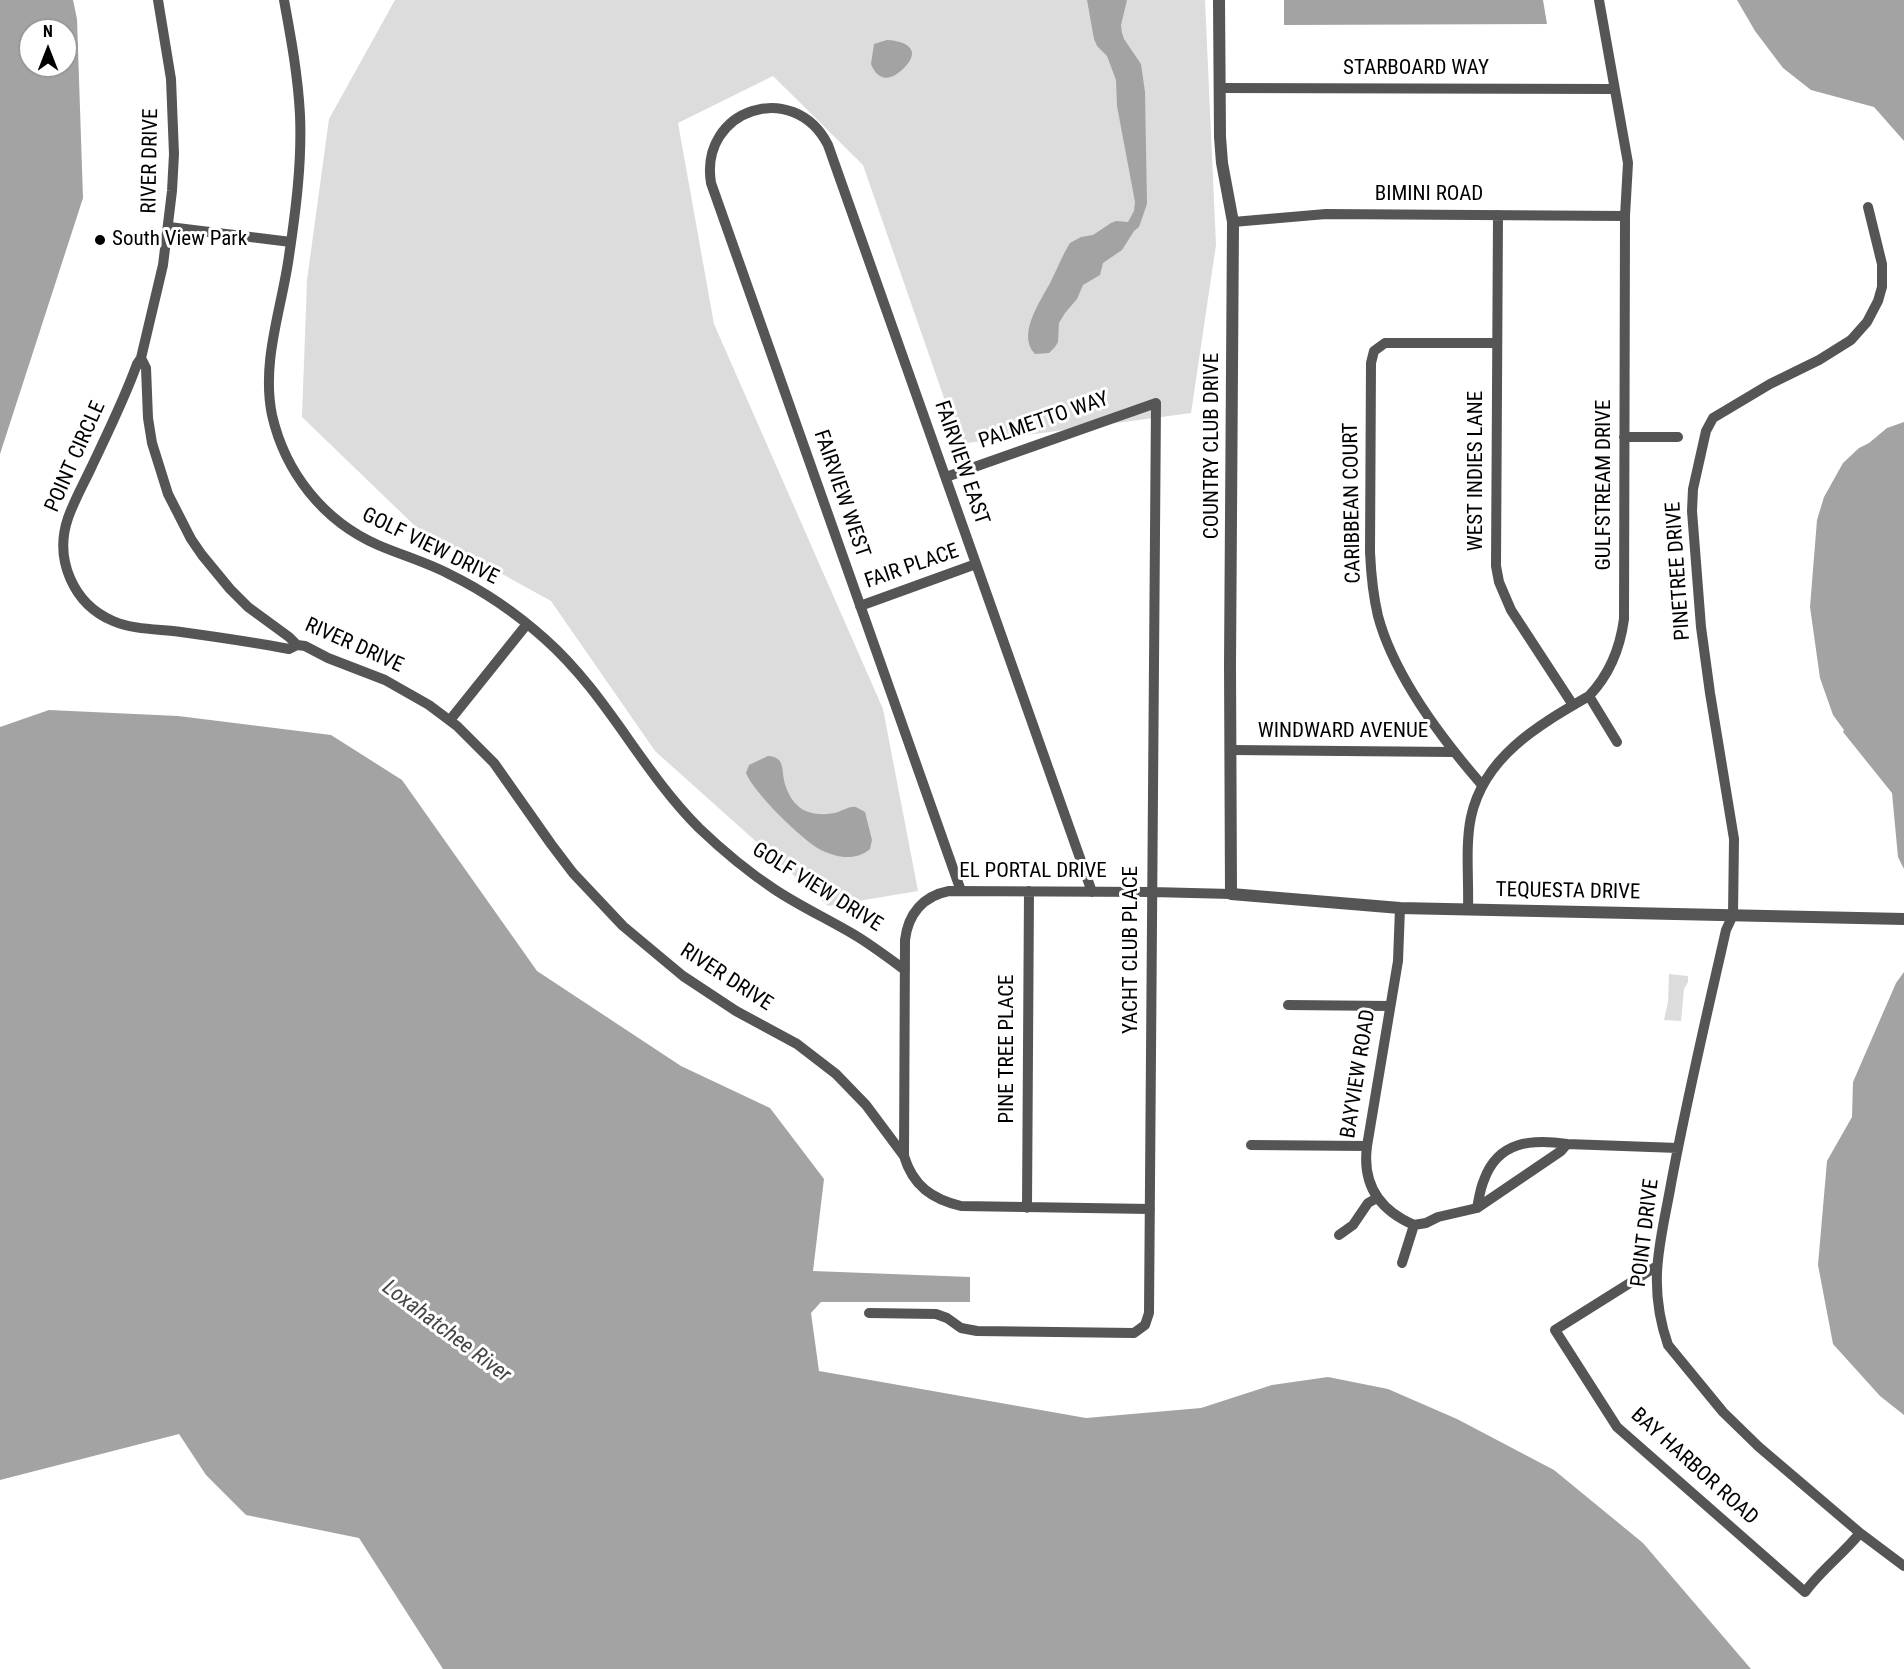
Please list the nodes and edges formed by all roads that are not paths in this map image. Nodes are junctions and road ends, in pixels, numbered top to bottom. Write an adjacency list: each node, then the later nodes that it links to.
1 (158, 0): 12 (street, RIVER DRIVE)
2 (284, 0): 13 (street, GOLF VIEW DRIVE)
3 (1219, 0): 5 (street, COUNTRY CLUB DRIVE)
4 (1599, 0): 6 (street, GULFSTREAM DRIVE)
5 (1219, 88): 6 (street, STARBOARD WAY); 11 (street, COUNTRY CLUB DRIVE)
6 (1613, 89): 10 (street, GULFSTREAM DRIVE)
7 (741, 116): 19 (street, FAIRVIEW EAST); 21 (street, FAIRVIEW WEST)
8 (1868, 207): 38 (street, PINETREE DRIVE)
9 (1498, 215): 10 (street, BIMINI ROAD); 11 (street, BIMINI ROAD); 14 (street, WEST INDIES LANE)
10 (1625, 216): 17 (street, GULFSTREAM DRIVE)
11 (1233, 222): 28 (street, COUNTRY CLUB DRIVE)
12 (169, 227): 13 (street); 15 (street, RIVER DRIVE)
13 (291, 242): 22 (street, GOLF VIEW DRIVE)
14 (1497, 343): 25 (street, WEST INDIES LANE); 29 (street, CARIBBEAN COURT)
15 (141, 358): 23 (street, RIVER DRIVE); 23 (street, POINT CIRCLE)
16 (1155, 403): 19 (street, PALMETTO WAY); 34 (street, YACHT CLUB PLACE)
17 (1624, 437): 18 (street); 24 (street, GULFSTREAM DRIVE)
18 (1678, 437)
19 (946, 477): 20 (street, FAIRVIEW EAST)
20 (976, 564): 21 (street, FAIR PLACE); 33 (street, FAIRVIEW EAST)
21 (860, 606): 31 (street, FAIRVIEW WEST)
22 (527, 624): 26 (street); 40 (street, GOLF VIEW DRIVE)
23 (297, 645): 26 (street, RIVER DRIVE)
24 (1588, 696): 25 (street, GULFSTREAM DRIVE); 27 (street)
25 (1573, 705): 30 (street, GULFSTREAM DRIVE)
26 (450, 720): 47 (street, RIVER DRIVE)
27 (1617, 742)
28 (1232, 750): 29 (street, WINDWARD AVENUE); 35 (street, COUNTRY CLUB DRIVE)
29 (1453, 752): 30 (street, CARIBBEAN COURT)
30 (1482, 785): 37 (street, GULFSTREAM DRIVE)
31 (961, 891): 32 (street, EL PORTAL DRIVE); 40 (street, EL PORTAL DRIVE)
32 (1029, 891): 33 (street, EL PORTAL DRIVE); 49 (street, PINE TREE PLACE)
33 (1092, 892): 34 (street, EL PORTAL DRIVE)
34 (1152, 892): 35 (street, EL PORTAL DRIVE); 51 (street, YACHT CLUB PLACE)
35 (1232, 894): 36 (street, TEQUESTA DRIVE)
36 (1400, 908): 37 (street, TEQUESTA DRIVE); 42 (street, BAYVIEW ROAD)
37 (1468, 909): 38 (street, TEQUESTA DRIVE)
38 (1733, 915): 39 (street, TEQUESTA DRIVE); 46 (street, POINT DRIVE)
39 (1904, 919)
40 (905, 970): 47 (street, EL PORTAL DRIVE)
41 (1288, 1005): 42 (street)
42 (1390, 1006): 45 (street, BAYVIEW ROAD)
43 (1567, 1144): 46 (street); 50 (street); 50 (street)
44 (1251, 1145): 45 (street)
45 (1367, 1146): 48 (street, BAYVIEW ROAD)
46 (1678, 1148): 55 (street, POINT DRIVE)
47 (904, 1156): 49 (street, EL PORTAL DRIVE)
48 (1377, 1198): 52 (street, BAYVIEW ROAD); 53 (street)
49 (1027, 1208): 51 (street)
50 (1477, 1208): 52 (street)
51 (1150, 1209): 56 (street, YACHT CLUB PLACE)
52 (1414, 1225): 54 (street)
53 (1339, 1235)
54 (1402, 1263)
55 (1657, 1266): 57 (street, POINT DRIVE); 57 (street, BAY HARBOR ROAD)
56 (869, 1313)
57 (1860, 1533): 58 (street, POINT DRIVE)
58 (1904, 1566)

